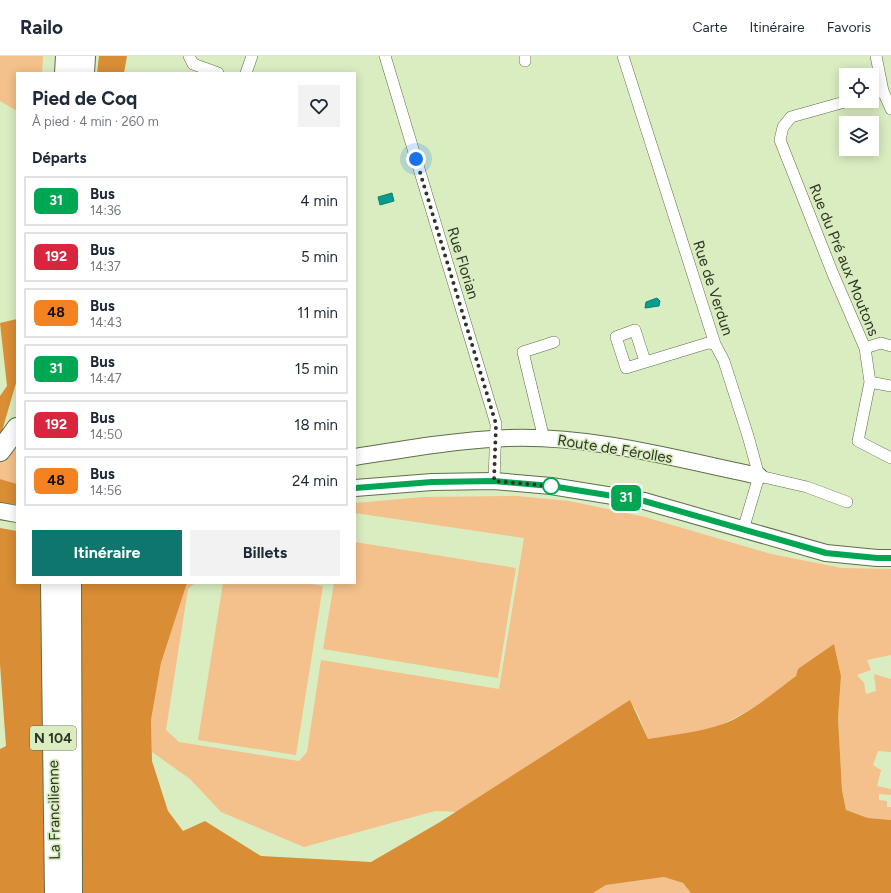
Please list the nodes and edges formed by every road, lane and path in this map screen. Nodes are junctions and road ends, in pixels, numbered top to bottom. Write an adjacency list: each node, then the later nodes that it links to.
1 (66, 56): 9 (highway)
2 (85, 56): 10 (highway)
3 (252, 56): 12 (street)
4 (385, 56): 24 (street, Rue Florian)
5 (623, 56): 17 (street, Rue de Verdun)
6 (876, 56): 8 (street)
7 (191, 64): 11 (street)
8 (876, 68)
9 (65, 72)
10 (84, 72)
11 (215, 72)
12 (246, 72)
13 (879, 95): 15 (street)
14 (839, 104): 19 (street, Rue du Pré aux Moutons)
15 (891, 108)
16 (554, 342): 25 (street)
17 (715, 344): 20 (street); 29 (street, Rue de Verdun)
18 (891, 346): 19 (street)
19 (865, 348): 21 (street, Rue du Pré aux Moutons)
20 (645, 362)
21 (870, 382): 22 (street); 28 (street, Rue du Pré aux Moutons)
22 (891, 386)
23 (16, 429): 26 (highway)
24 (495, 439): 25 (street, Route de Férolles); 27 (street, Route de Férolles); 30 (street, Rue Florian)
25 (544, 439): 29 (street, Route de Férolles)
26 (0, 451)
27 (356, 457)
28 (891, 458)
29 (759, 476): 32 (street, Route de Férolles); 35 (street)
30 (494, 481): 31 (street); 35 (street)
31 (356, 488)
32 (847, 502)
33 (0, 511): 34 (street)
34 (16, 514)
35 (743, 530): 36 (street)
36 (891, 558)
37 (51, 584): 39 (highway, La Francilienne / N 104)
38 (72, 584): 40 (highway, La Francilienne / N 104)
39 (54, 893)
40 (72, 893)

